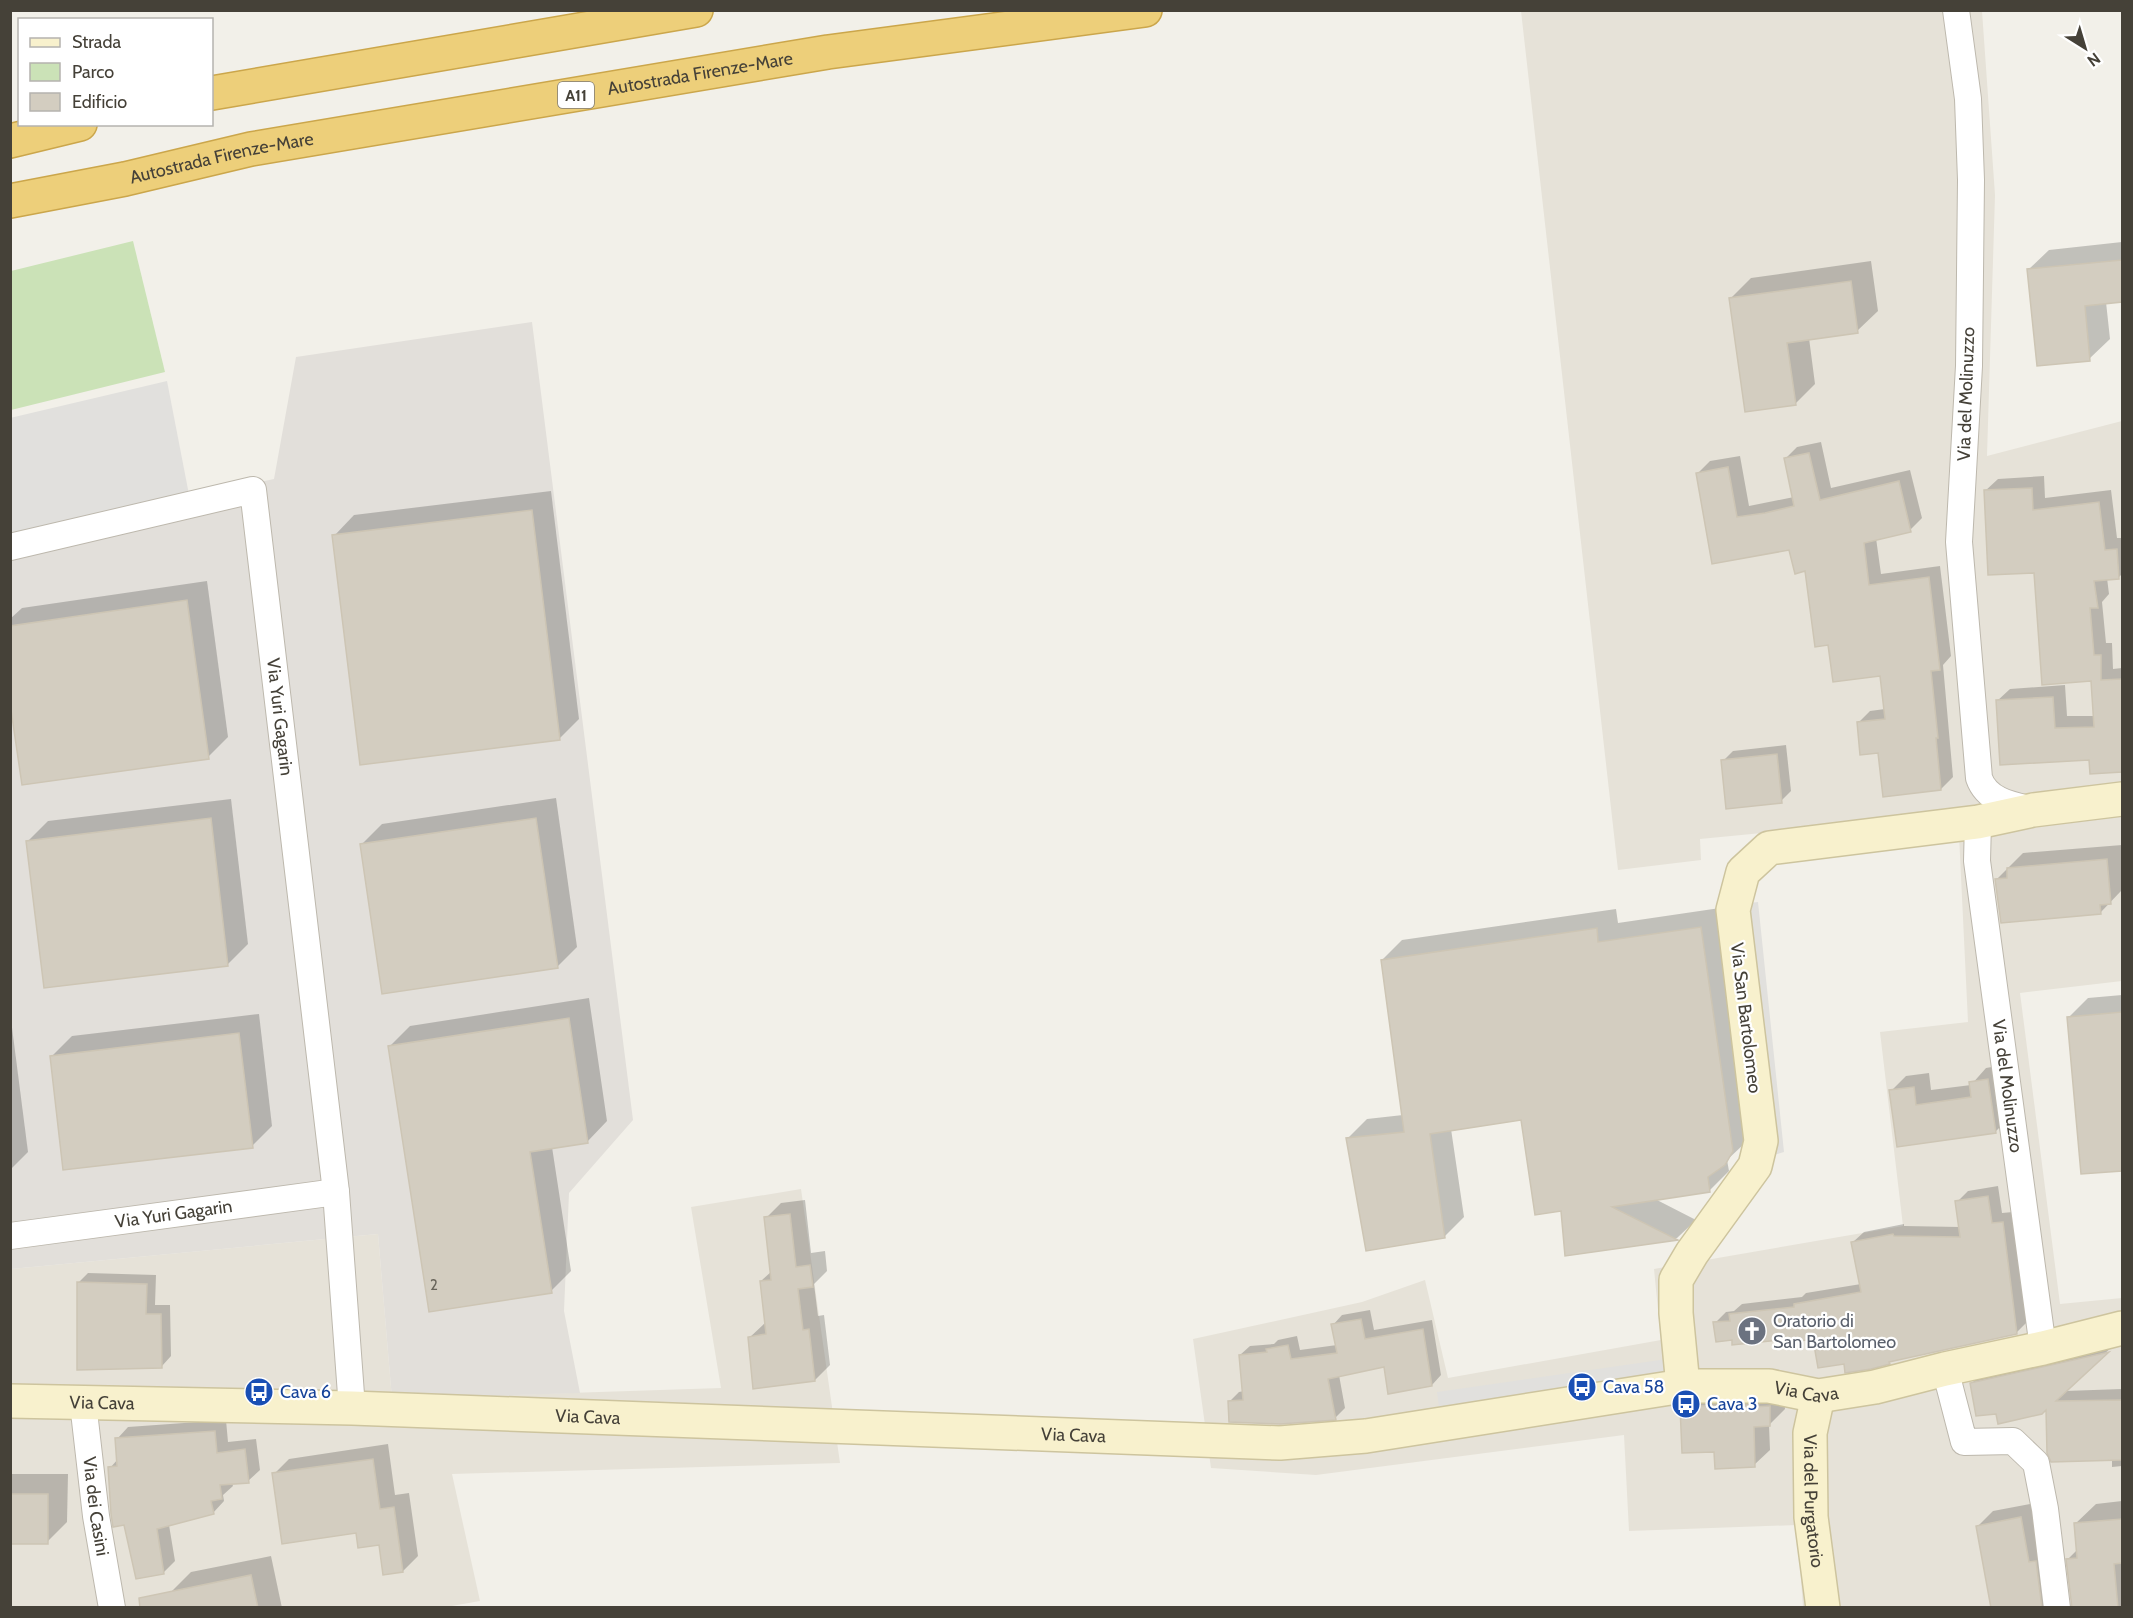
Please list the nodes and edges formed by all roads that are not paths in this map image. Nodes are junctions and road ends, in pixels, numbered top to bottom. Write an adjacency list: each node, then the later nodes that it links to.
1 (696, 10): 4 (highway)
2 (1145, 10): 7 (highway, Autostrada Firenze-Mare / A11)
3 (1956, 10): 10 (street, Via del Molinuzzo)
4 (213, 93)
5 (72, 126): 6 (highway)
6 (10, 141)
7 (10, 201)
8 (10, 547): 12 (street, Via Yuri Gagarin)
9 (2122, 799): 10 (street, Via San Bartolomeo)
10 (2033, 810): 11 (street, Via San Bartolomeo)
11 (1978, 822): 15 (street, Via del Molinuzzo); 17 (street, Via San Bartolomeo)
12 (336, 1192): 13 (street, Via Yuri Gagarin); 21 (street, Via Yuri Gagarin)
13 (10, 1236)
14 (2122, 1328): 15 (street, Via Cava)
15 (2043, 1348): 16 (street, Via Cava)
16 (1945, 1369): 18 (street, Via Cava); 24 (street)
17 (1683, 1386): 18 (street, Via Cava); 21 (street, Via Cava)
18 (1818, 1396): 23 (street, Via del Purgatorio)
19 (10, 1401): 20 (street, Via Cava)
20 (83, 1403): 21 (street, Via Cava); 22 (street, Via dei Casini)
21 (352, 1408)
22 (112, 1608)
23 (1823, 1608)
24 (2057, 1608)

